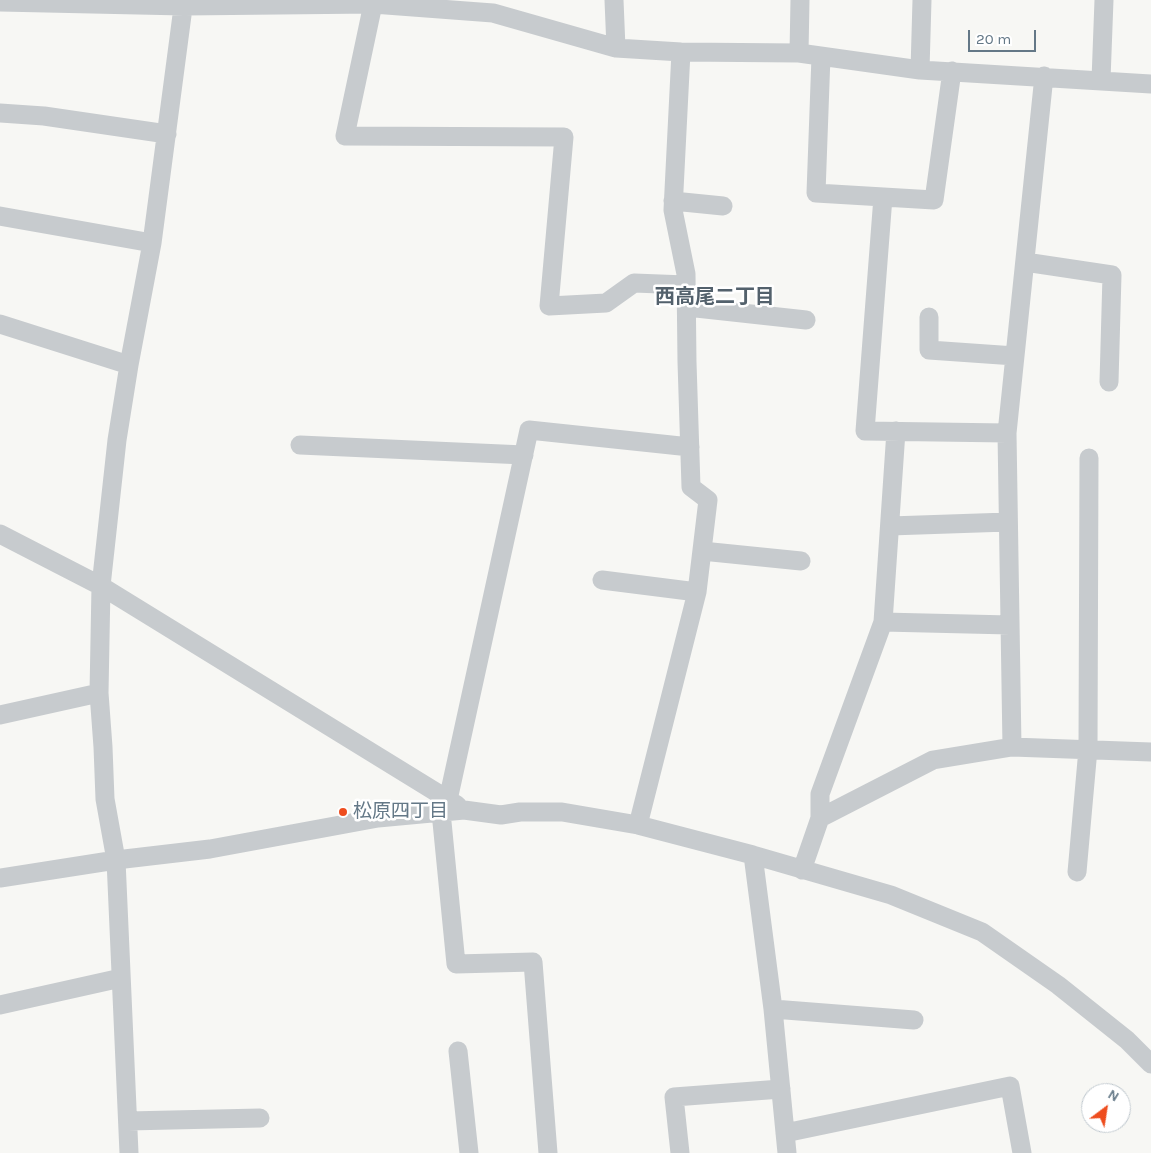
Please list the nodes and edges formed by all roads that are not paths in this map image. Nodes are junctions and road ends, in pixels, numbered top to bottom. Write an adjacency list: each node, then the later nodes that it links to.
1 (614, 0): 9 (street)
2 (800, 0): 11 (street)
3 (922, 0): 13 (street)
4 (1104, 0): 16 (street)
5 (0, 2): 6 (street)
6 (184, 3): 7 (street); 19 (street)
7 (373, 4): 8 (street); 26 (street)
8 (493, 6): 9 (street)
9 (616, 48): 10 (street)
10 (681, 52): 11 (street); 21 (street)
11 (799, 53): 12 (street)
12 (821, 56): 13 (street); 20 (street)
13 (920, 70): 14 (street)
14 (952, 71): 15 (street); 20 (street)
15 (1044, 76): 16 (street); 25 (street)
16 (1101, 80): 17 (street)
17 (1151, 84)
18 (0, 113): 19 (street)
19 (167, 134): 24 (street)
20 (883, 197): 34 (street)
21 (673, 201): 22 (street); 26 (street)
22 (723, 206)
23 (0, 216): 24 (street)
24 (152, 243): 32 (street)
25 (1025, 262): 31 (street); 33 (street)
26 (686, 285): 27 (street)
27 (686, 307): 29 (street); 37 (street)
28 (929, 316): 31 (street)
29 (806, 320)
30 (0, 324): 32 (street)
31 (1015, 356): 35 (street)
32 (129, 365): 46 (street)
33 (1109, 382)
34 (896, 431): 35 (street); 41 (street)
35 (1006, 433): 40 (street)
36 (300, 445): 38 (street)
37 (690, 447): 38 (street); 43 (street)
38 (524, 455): 55 (street)
39 (1089, 458): 53 (street)
40 (1008, 522): 41 (street); 49 (street)
41 (890, 526): 48 (street)
42 (0, 534): 46 (street)
43 (702, 551): 44 (street); 47 (street)
44 (801, 561)
45 (602, 580): 47 (street)
46 (100, 586): 50 (street); 55 (street)
47 (696, 592): 57 (street)
48 (883, 622): 49 (street); 56 (street)
49 (1010, 625): 52 (street)
50 (99, 693): 51 (street); 59 (street)
51 (0, 715)
52 (1012, 747): 53 (street); 56 (street)
53 (1088, 750): 54 (street); 61 (street)
54 (1151, 752)
55 (444, 806): 57 (street); 59 (street); 75 (street)
56 (820, 818): 60 (street)
57 (638, 825): 58 (street)
58 (753, 855): 60 (street); 65 (street)
59 (116, 860): 62 (street); 63 (street)
60 (802, 870): 68 (street)
61 (1077, 872)
62 (0, 878)
63 (121, 978): 64 (street); 71 (street)
64 (0, 1005)
65 (773, 1009): 66 (street); 69 (street)
66 (914, 1020)
67 (458, 1051): 74 (street)
68 (1151, 1064)
69 (780, 1089): 72 (street); 76 (street)
70 (260, 1118): 71 (street)
71 (128, 1121): 73 (street)
72 (785, 1133): 77 (street); 78 (street)
73 (129, 1153)
74 (469, 1153)
75 (548, 1153)
76 (680, 1153)
77 (787, 1153)
78 (1022, 1153)

